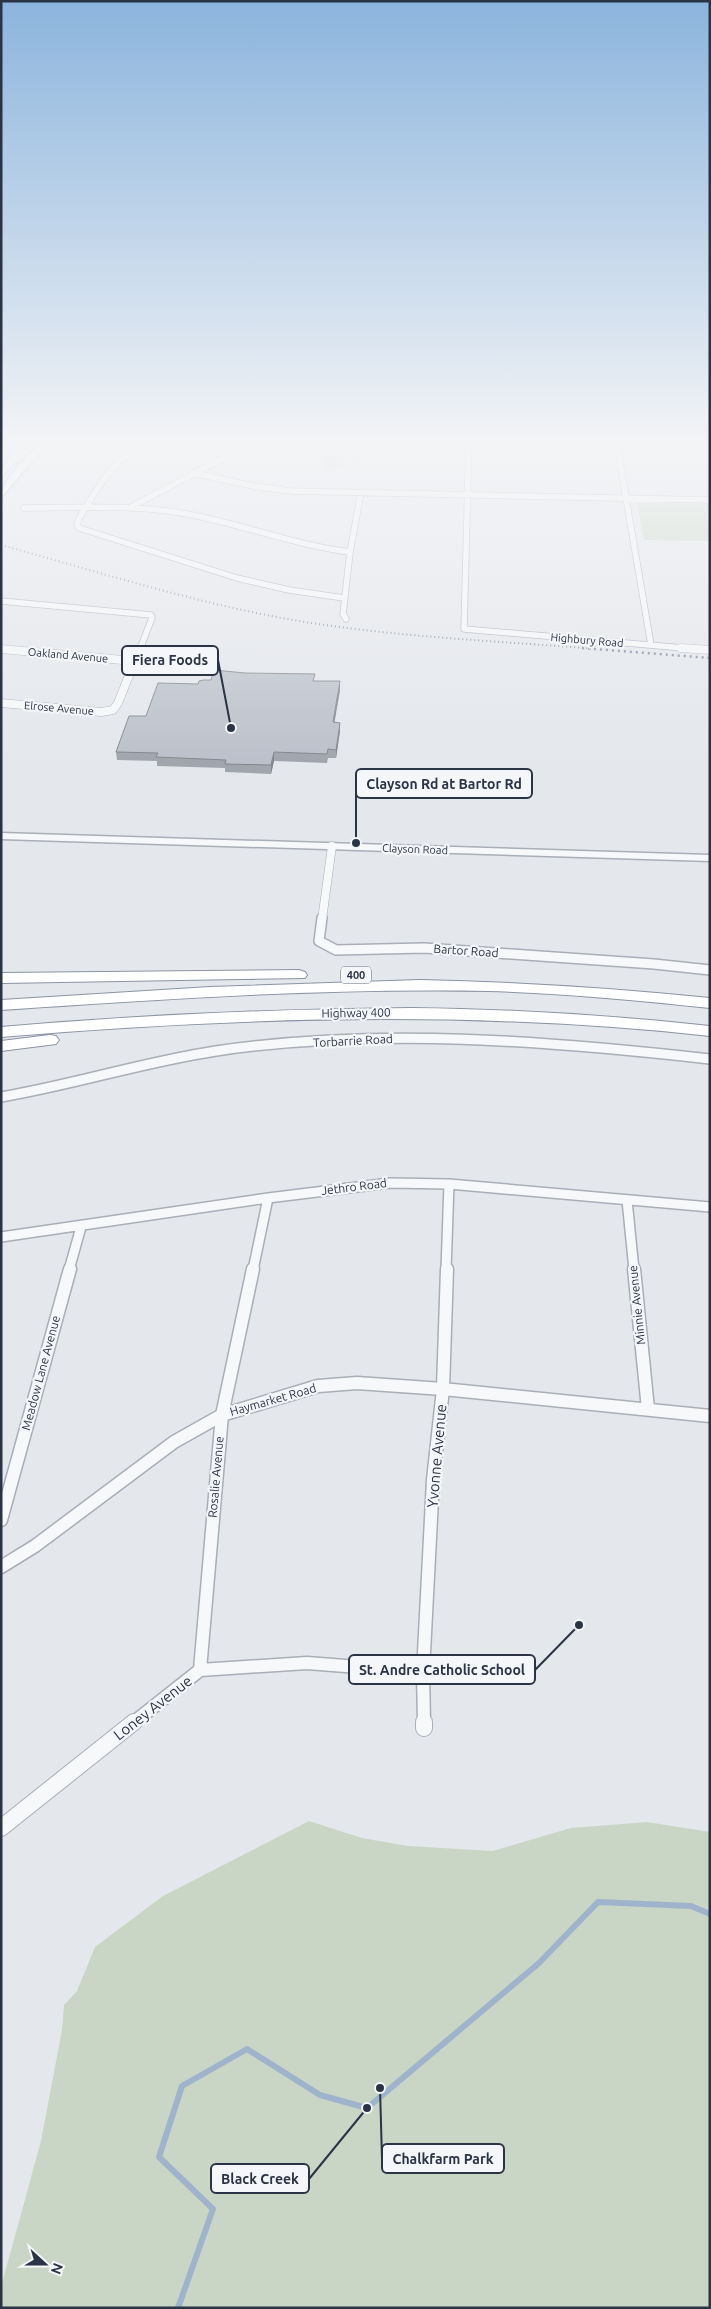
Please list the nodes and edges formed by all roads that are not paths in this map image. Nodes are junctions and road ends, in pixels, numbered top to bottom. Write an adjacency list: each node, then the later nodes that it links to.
1 (137, 547): 7 (street)
2 (321, 547): 6 (street)
3 (351, 547): 6 (street)
4 (466, 547): 10 (street, Highbury Road)
5 (635, 547): 10 (street)
6 (350, 552): 7 (street)
7 (344, 598): 9 (street)
8 (1, 601): 13 (street)
9 (346, 619)
10 (651, 645): 12 (street, Highbury Road)
11 (1, 650): 13 (street, Oakland Avenue)
12 (710, 650)
13 (134, 661): 14 (street, Elrose Avenue)
14 (1, 703)
15 (1, 836): 16 (street, Clayson Road)
16 (332, 846): 17 (street, Clayson Road); 18 (street, Bartor Road)
17 (710, 858)
18 (710, 970)
19 (1, 978): 20 (highway, 400)
20 (710, 992)
21 (710, 1003): 22 (highway)
22 (1, 1005)
23 (199, 1019): 24 (highway, Highway 400); 25 (highway, Highway 400); 26 (highway)
24 (710, 1031)
25 (1, 1032)
26 (1, 1046)
27 (710, 1059): 28 (street, Torbarrie Road)
28 (1, 1098)
29 (449, 1184): 30 (street, Jethro Road); 31 (street, Jethro Road); 35 (street, Yvonne Avenue)
30 (268, 1198): 33 (street, Jethro Road); 37 (street, Rosalie Avenue)
31 (627, 1200): 32 (street, Jethro Road); 36 (street, Minnie Avenue)
32 (710, 1207)
33 (81, 1227): 34 (street, Jethro Road); 39 (street, Meadow Lane Avenue)
34 (1, 1238)
35 (443, 1389): 36 (street, Haymarket Road); 37 (street, Haymarket Road); 42 (street, Yvonne Avenue)
36 (648, 1409): 38 (street, Haymarket Road)
37 (222, 1415): 40 (street, Haymarket Road); 41 (street, Rosalie Avenue)
38 (710, 1416)
39 (1, 1520)
40 (1, 1567)
41 (200, 1670): 42 (street, Loney Avenue); 44 (street, Loney Avenue)
42 (423, 1672): 43 (street, Yvonne Avenue)
43 (424, 1728)
44 (1, 1828)

